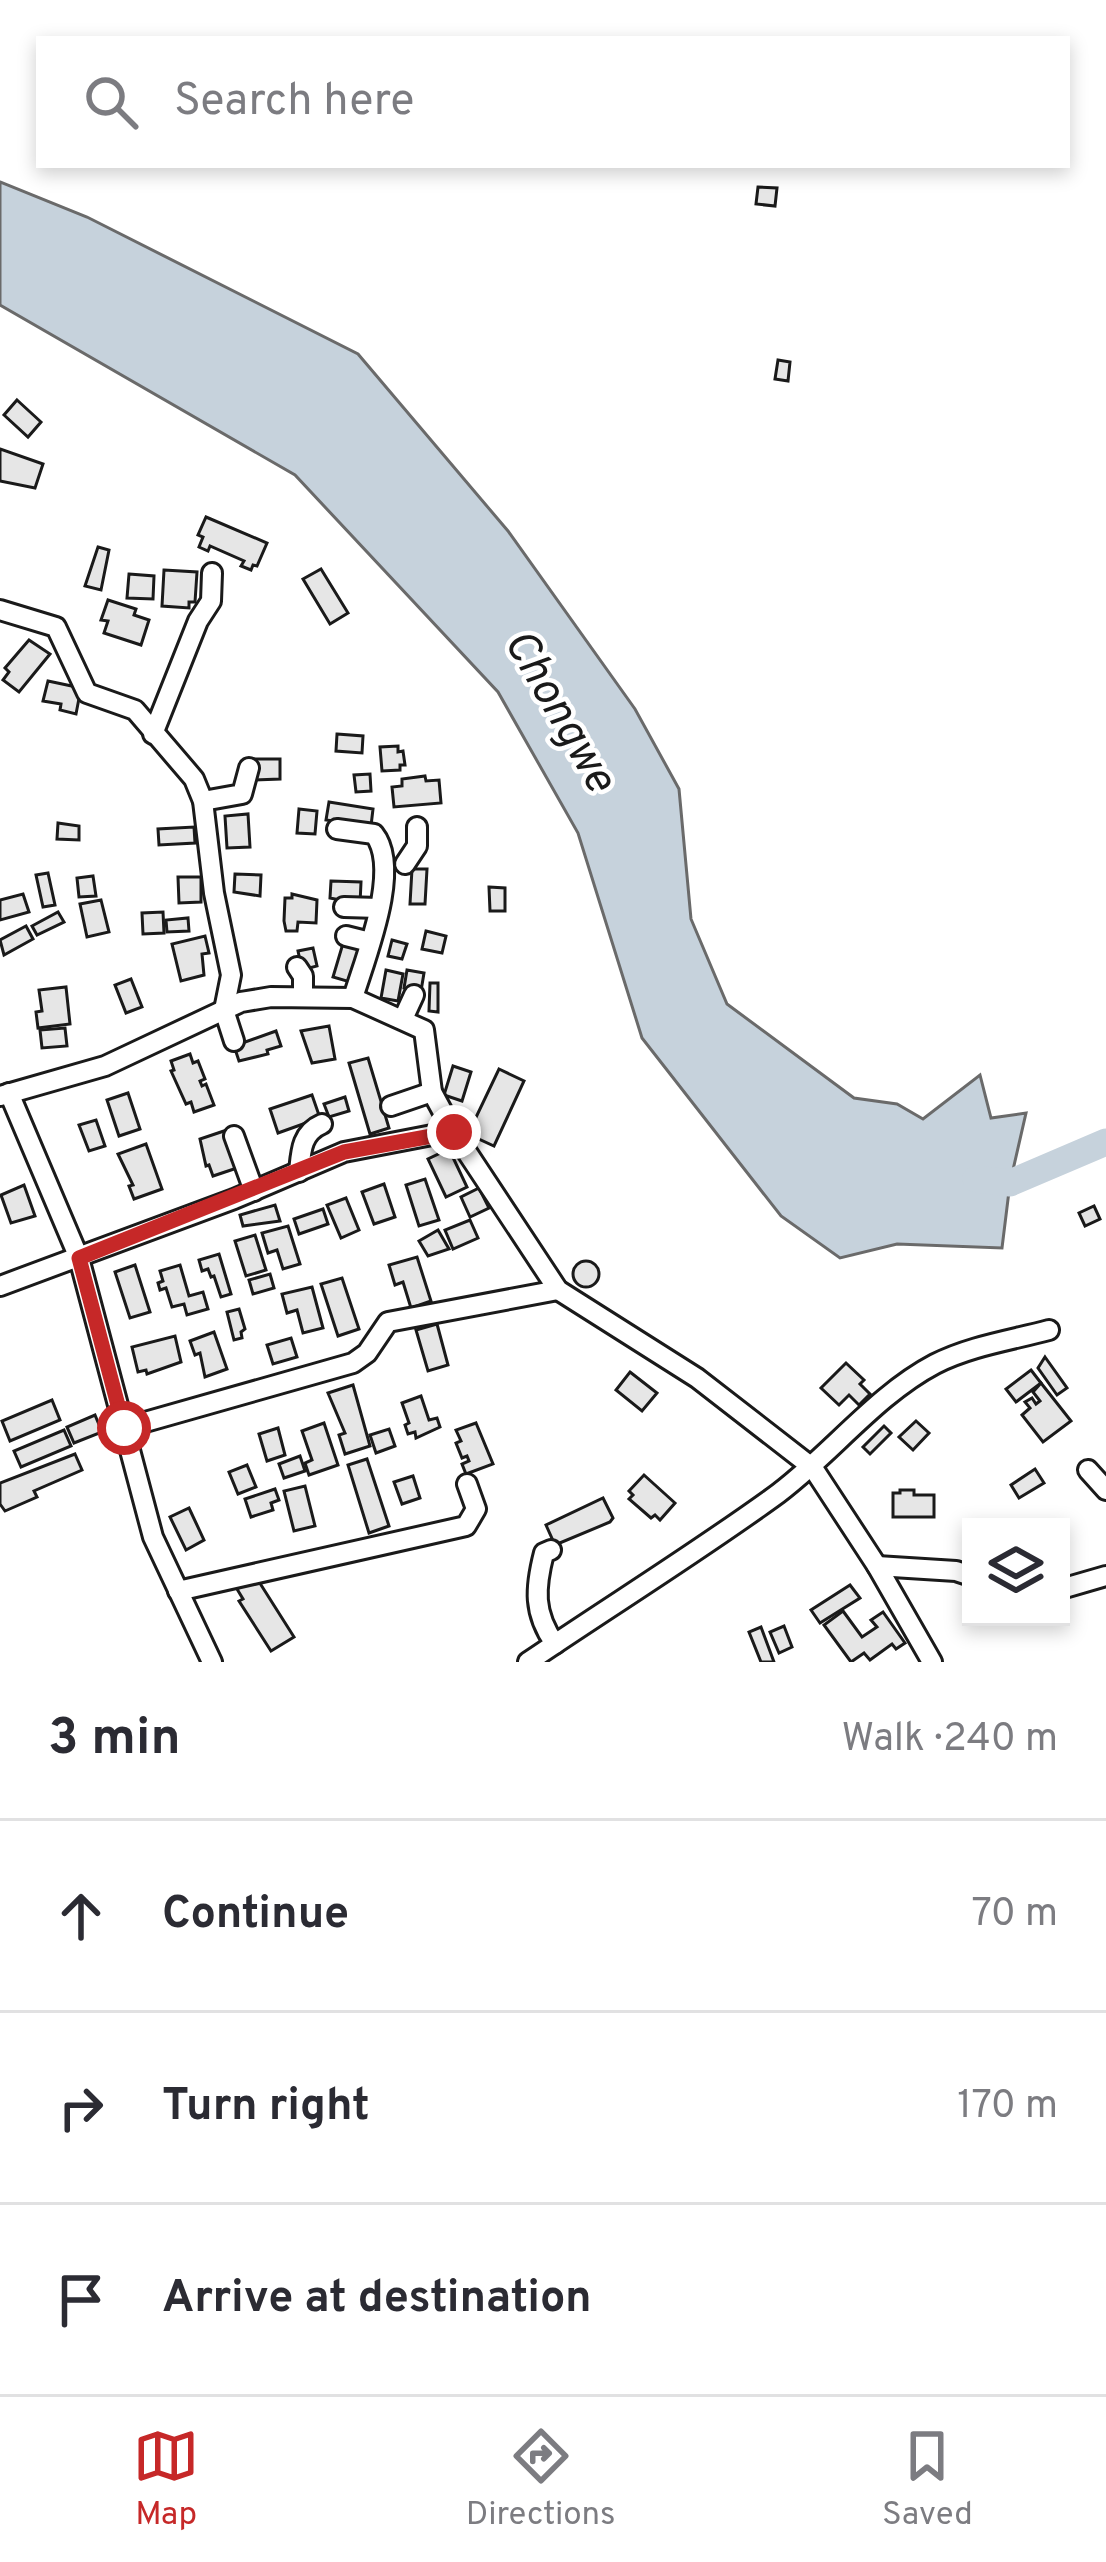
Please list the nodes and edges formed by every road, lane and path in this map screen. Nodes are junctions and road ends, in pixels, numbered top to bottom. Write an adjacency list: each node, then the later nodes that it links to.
1 (212, 573): 3 (street)
2 (0, 610): 3 (street)
3 (153, 734): 5 (street)
4 (249, 768): 5 (street)
5 (203, 801): 17 (street)
6 (417, 827): 8 (street)
7 (337, 830): 8 (street)
8 (384, 872): 10 (street)
9 (344, 907): 10 (street)
10 (379, 908): 12 (street)
11 (346, 936): 12 (street)
12 (370, 942): 16 (street)
13 (297, 967): 15 (street)
14 (413, 994): 18 (street)
15 (303, 997): 16 (street); 17 (street)
16 (353, 998): 18 (street)
17 (224, 1010): 19 (street); 21 (street)
18 (404, 1018): 20 (street)
19 (234, 1041)
20 (432, 1092): 22 (street); 24 (street)
21 (4, 1094): 28 (street)
22 (391, 1106)
23 (322, 1124): 26 (street)
24 (454, 1132): 26 (street); 30 (street)
25 (234, 1136): 27 (street)
26 (299, 1172): 27 (street)
27 (254, 1191): 28 (street)
28 (79, 1258): 29 (street); 32 (street)
29 (0, 1286)
30 (558, 1290): 32 (street); 33 (street)
31 (1049, 1330): 33 (street)
32 (124, 1428): 42 (street)
33 (813, 1468): 38 (street); 43 (street)
34 (1088, 1470): 36 (street)
35 (467, 1484): 42 (street)
36 (1106, 1490)
37 (551, 1550): 43 (street)
38 (877, 1566): 39 (street); 46 (street)
39 (962, 1573)
40 (1106, 1576): 41 (street)
41 (1070, 1586)
42 (178, 1591): 44 (street)
43 (555, 1644): 45 (street)
44 (212, 1662)
45 (528, 1662)
46 (932, 1662)

